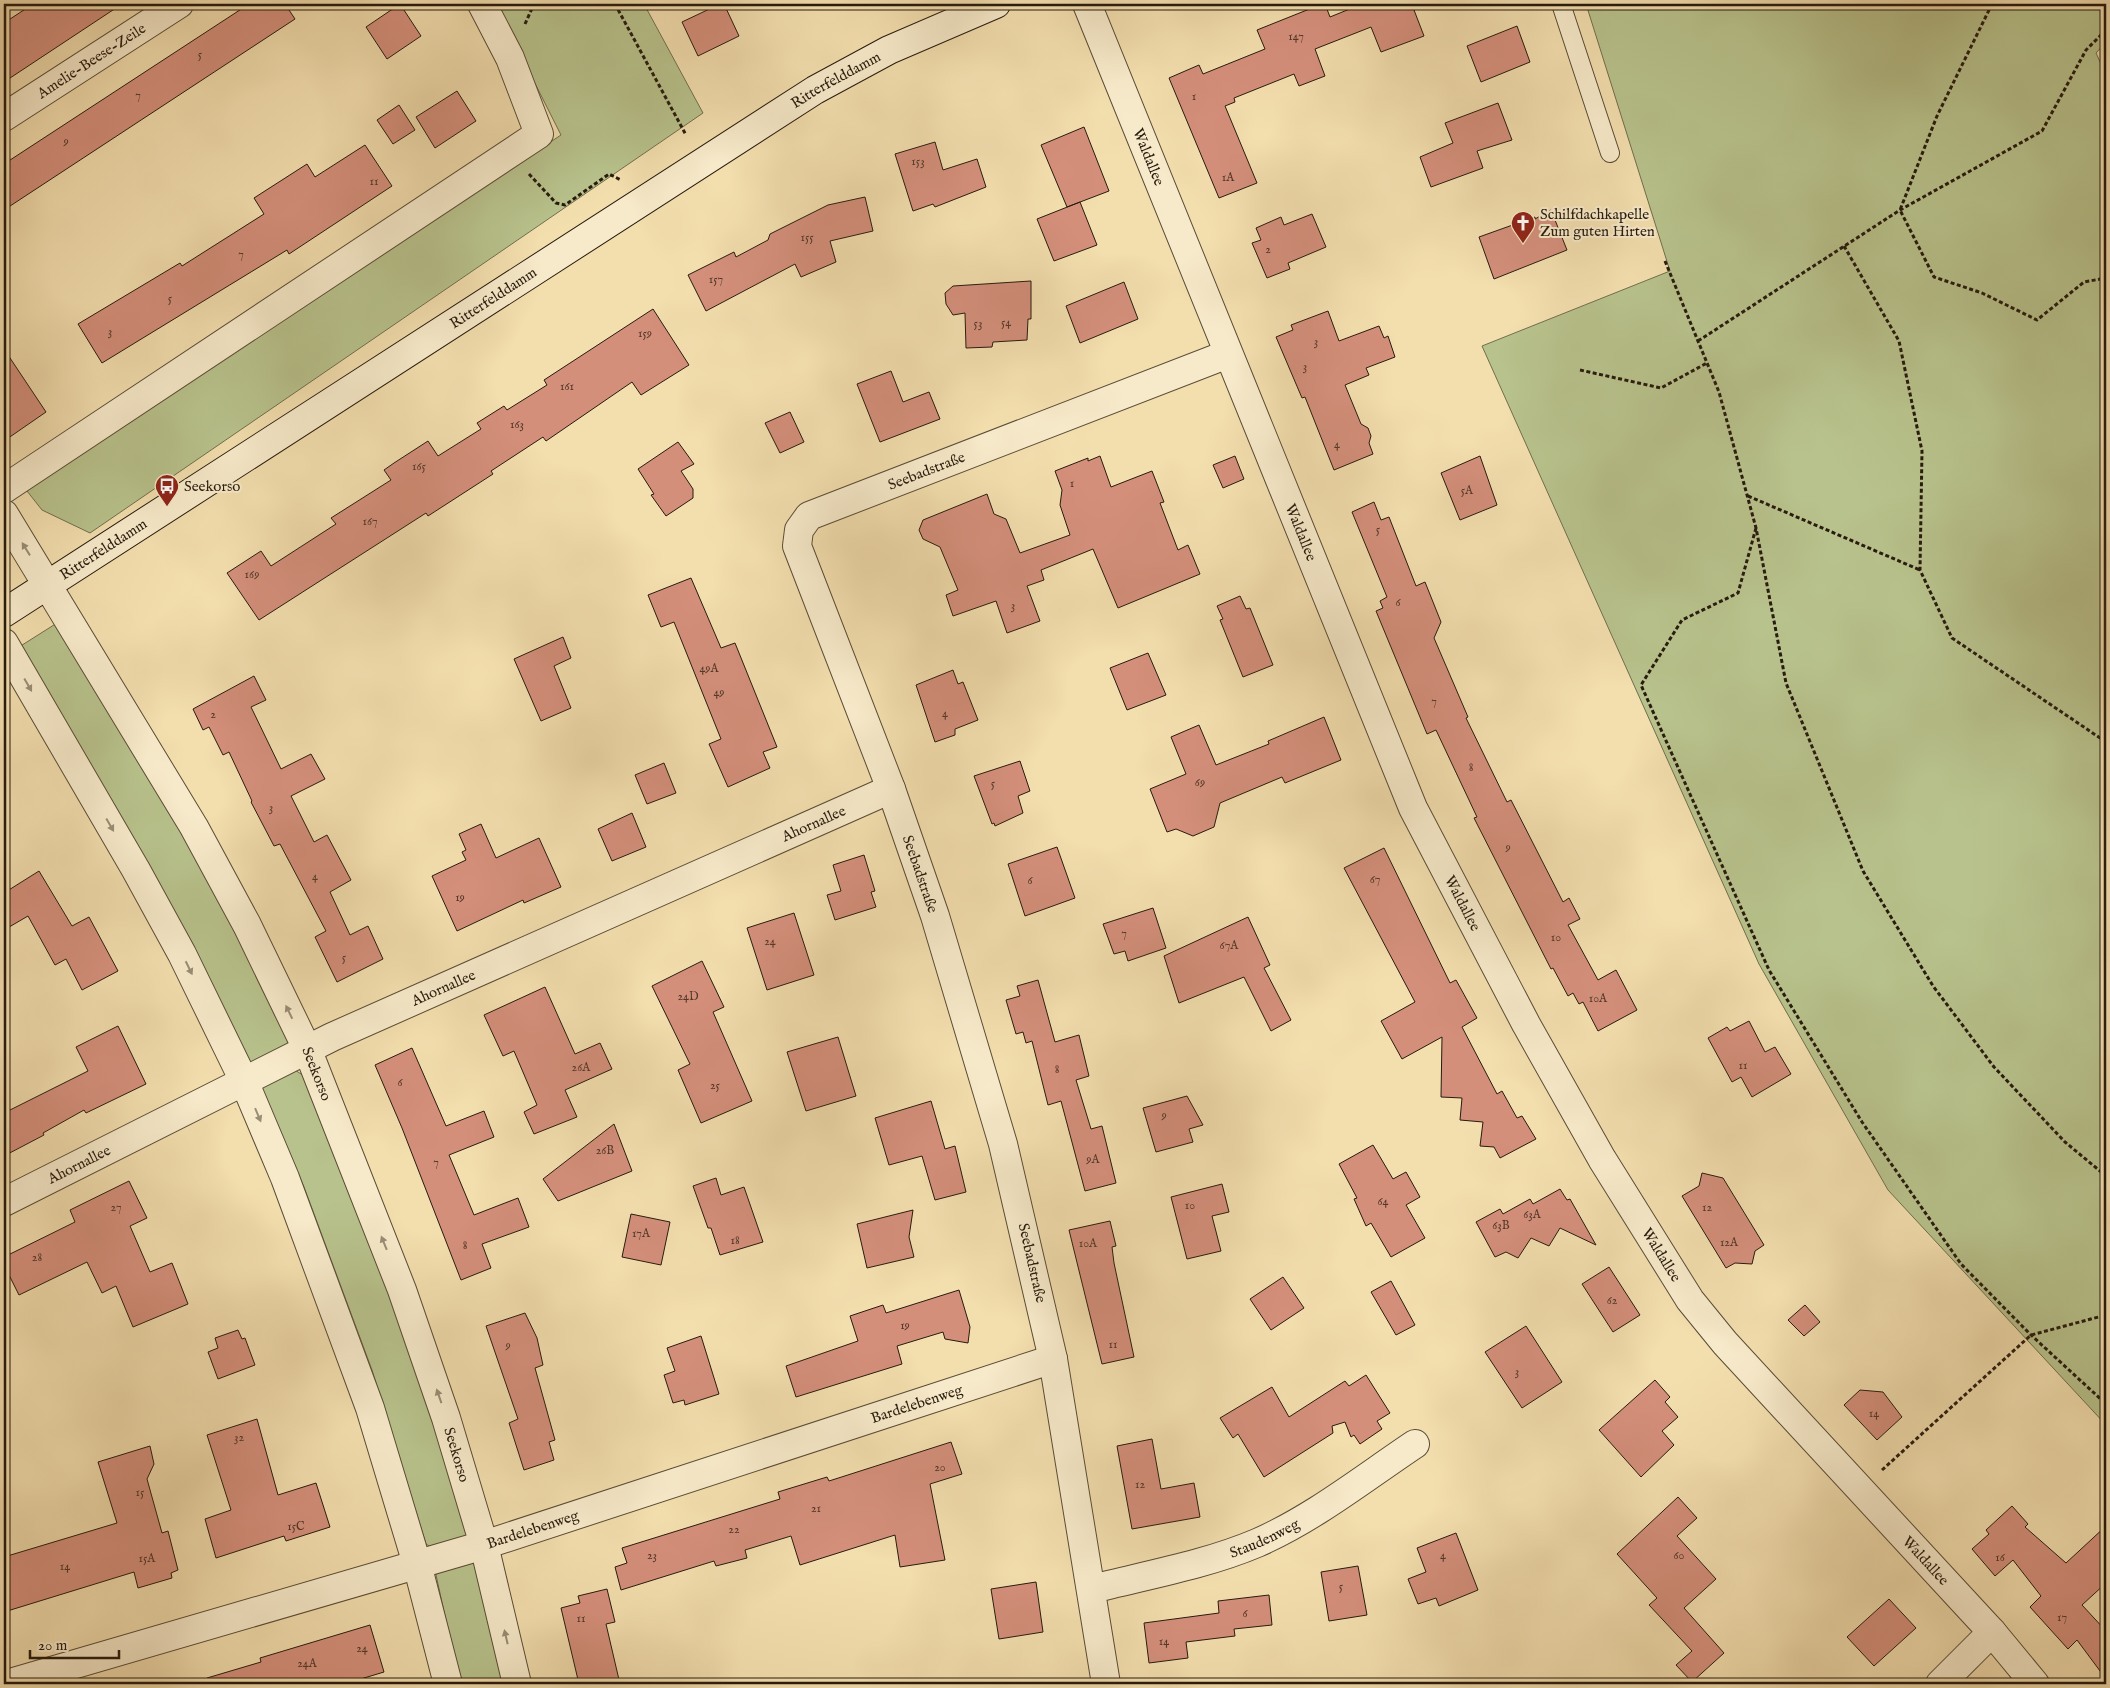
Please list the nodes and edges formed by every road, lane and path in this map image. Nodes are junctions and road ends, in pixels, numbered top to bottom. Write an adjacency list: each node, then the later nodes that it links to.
1 (178, 4): 9 (street, Amelie-Beese-Zeile)
2 (482, 4): 11 (street)
3 (615, 4): 10 (path)
4 (996, 4): 27 (street, Ritterfelddamm)
5 (1087, 4): 19 (street, Waldallee)
6 (1561, 4): 12 (lane)
7 (1992, 4): 14 (path)
8 (2106, 30): 14 (path)
9 (4, 117)
10 (686, 134)
11 (510, 153): 13 (path); 22 (street)
12 (1610, 154)
13 (626, 182)
14 (1900, 210): 15 (path); 17 (path)
15 (1844, 246): 18 (path); 26 (path)
16 (1665, 261): 18 (path)
17 (2106, 278)
18 (1698, 341): 20 (path)
19 (1228, 354): 31 (street, Seebadstraße); 41 (street, Waldallee)
20 (1707, 363): 21 (path); 23 (path)
21 (1580, 370)
22 (4, 489)
23 (1748, 496): 25 (path); 26 (path)
24 (4, 514): 27 (street, Seekorso, one-way to 24)
25 (1756, 528): 34 (path); 37 (path)
26 (1920, 570): 30 (path)
27 (48, 584): 28 (street, Ritterfelddamm); 32 (street, Seekorso, one-way to 27)
28 (4, 613)
29 (4, 643): 33 (street, one-way to 33)
30 (2106, 742)
31 (890, 789): 32 (street, Ahornallee); 38 (street, Seebadstraße)
32 (308, 1051): 33 (street, Ahornallee); 42 (street, Seekorso, one-way to 32)
33 (244, 1081): 35 (street, Ahornallee); 43 (street, one-way to 43)
34 (2106, 1176)
35 (4, 1202)
36 (2106, 1315): 37 (path)
37 (2031, 1335): 39 (path); 41 (path)
38 (1053, 1359): 42 (street, Bardelebenweg); 44 (street, Seebadstraße)
39 (2106, 1404)
40 (1415, 1444): 44 (street, Staudenweg)
41 (1860, 1490): 45 (street, Waldallee)
42 (484, 1545): 43 (street, Bardelebenweg); 48 (street, Seekorso, one-way to 42)
43 (418, 1564): 46 (street, Bardelebenweg); 47 (street)
44 (1092, 1589): 49 (street, Seebadstraße)
45 (1992, 1632): 50 (street); 51 (street, Waldallee)
46 (7, 1684)
47 (448, 1684)
48 (517, 1684)
49 (1106, 1684)
50 (1940, 1684)
51 (2035, 1684)

